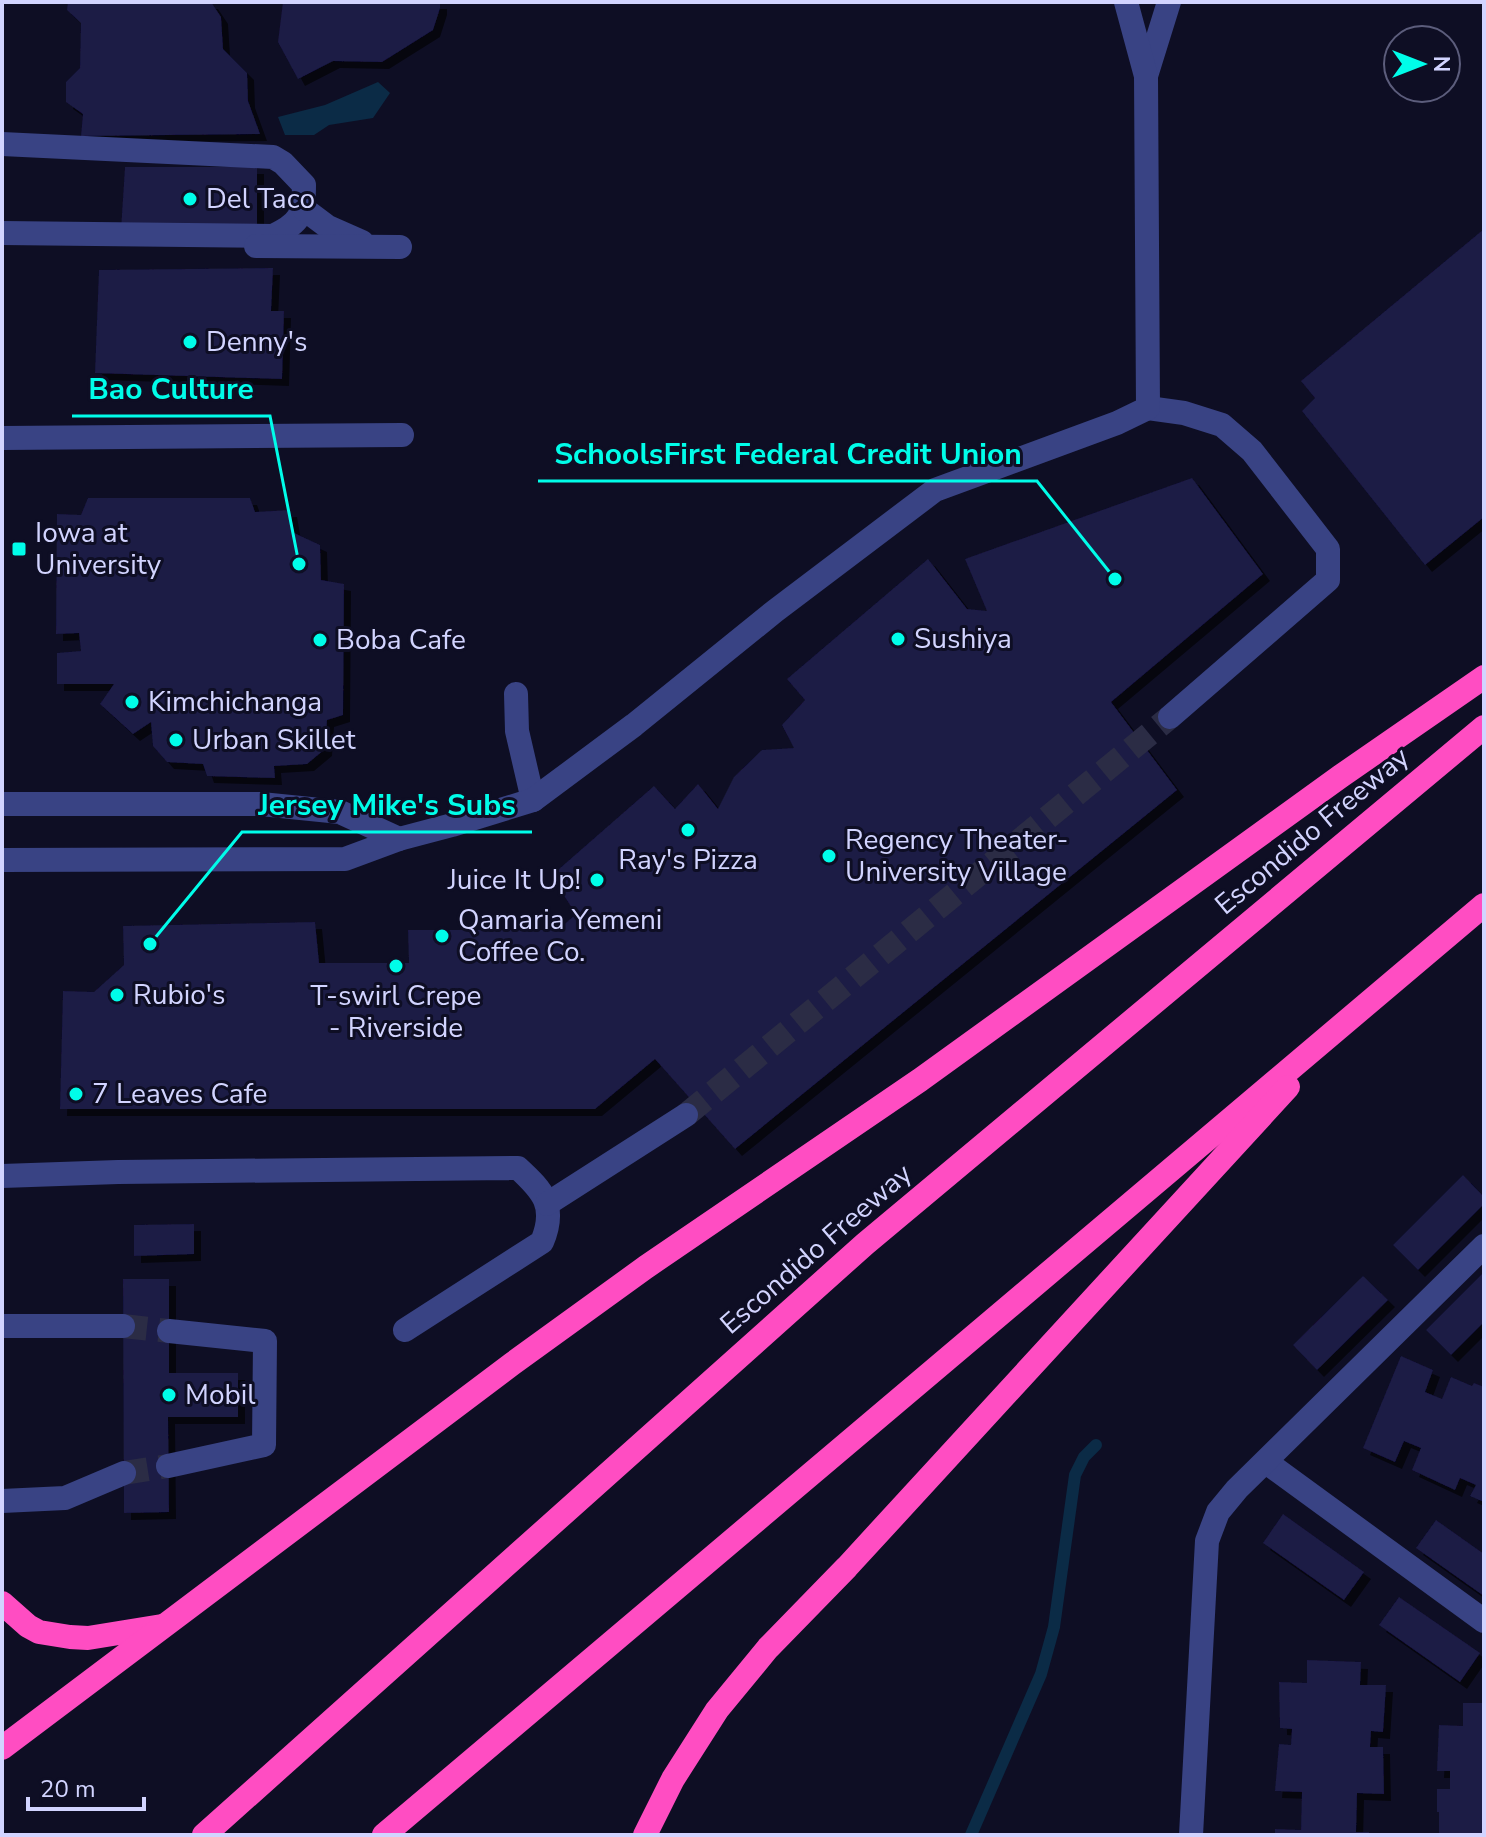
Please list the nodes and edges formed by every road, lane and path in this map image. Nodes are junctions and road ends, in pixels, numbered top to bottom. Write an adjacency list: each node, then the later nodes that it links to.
1 (1126, 2): 3 (lane)
2 (1169, 2): 3 (lane)
3 (1146, 76): 10 (lane)
4 (2, 144): 5 (lane)
5 (304, 209): 6 (lane); 8 (lane)
6 (2, 233)
7 (2, 245): 8 (lane)
8 (371, 247): 9 (lane)
9 (400, 247)
10 (1148, 408): 15 (lane); 17 (lane)
11 (402, 435): 12 (lane)
12 (2, 438)
13 (1484, 677): 37 (highway)
14 (516, 694): 17 (lane)
15 (1170, 717)
16 (1484, 727): 39 (highway, Escondido Freeway)
17 (533, 800): 19 (lane)
18 (2, 804): 19 (lane)
19 (399, 839): 20 (lane)
20 (2, 860)
21 (1484, 905): 22 (highway)
22 (1358, 1011): 40 (highway); 41 (highway)
23 (686, 1115): 25 (lane)
24 (2, 1176): 25 (lane)
25 (547, 1204): 29 (lane)
26 (1484, 1246): 31 (lane)
27 (2, 1326): 28 (lane)
28 (123, 1326)
29 (405, 1330)
30 (169, 1331): 32 (lane)
31 (1266, 1462): 36 (lane); 42 (lane)
32 (168, 1466)
33 (124, 1473): 34 (lane)
34 (2, 1501)
35 (2, 1603): 37 (highway)
36 (1484, 1621)
37 (165, 1626): 38 (highway)
38 (2, 1748)
39 (204, 1835)
40 (384, 1835)
41 (645, 1835)
42 (1191, 1835)

